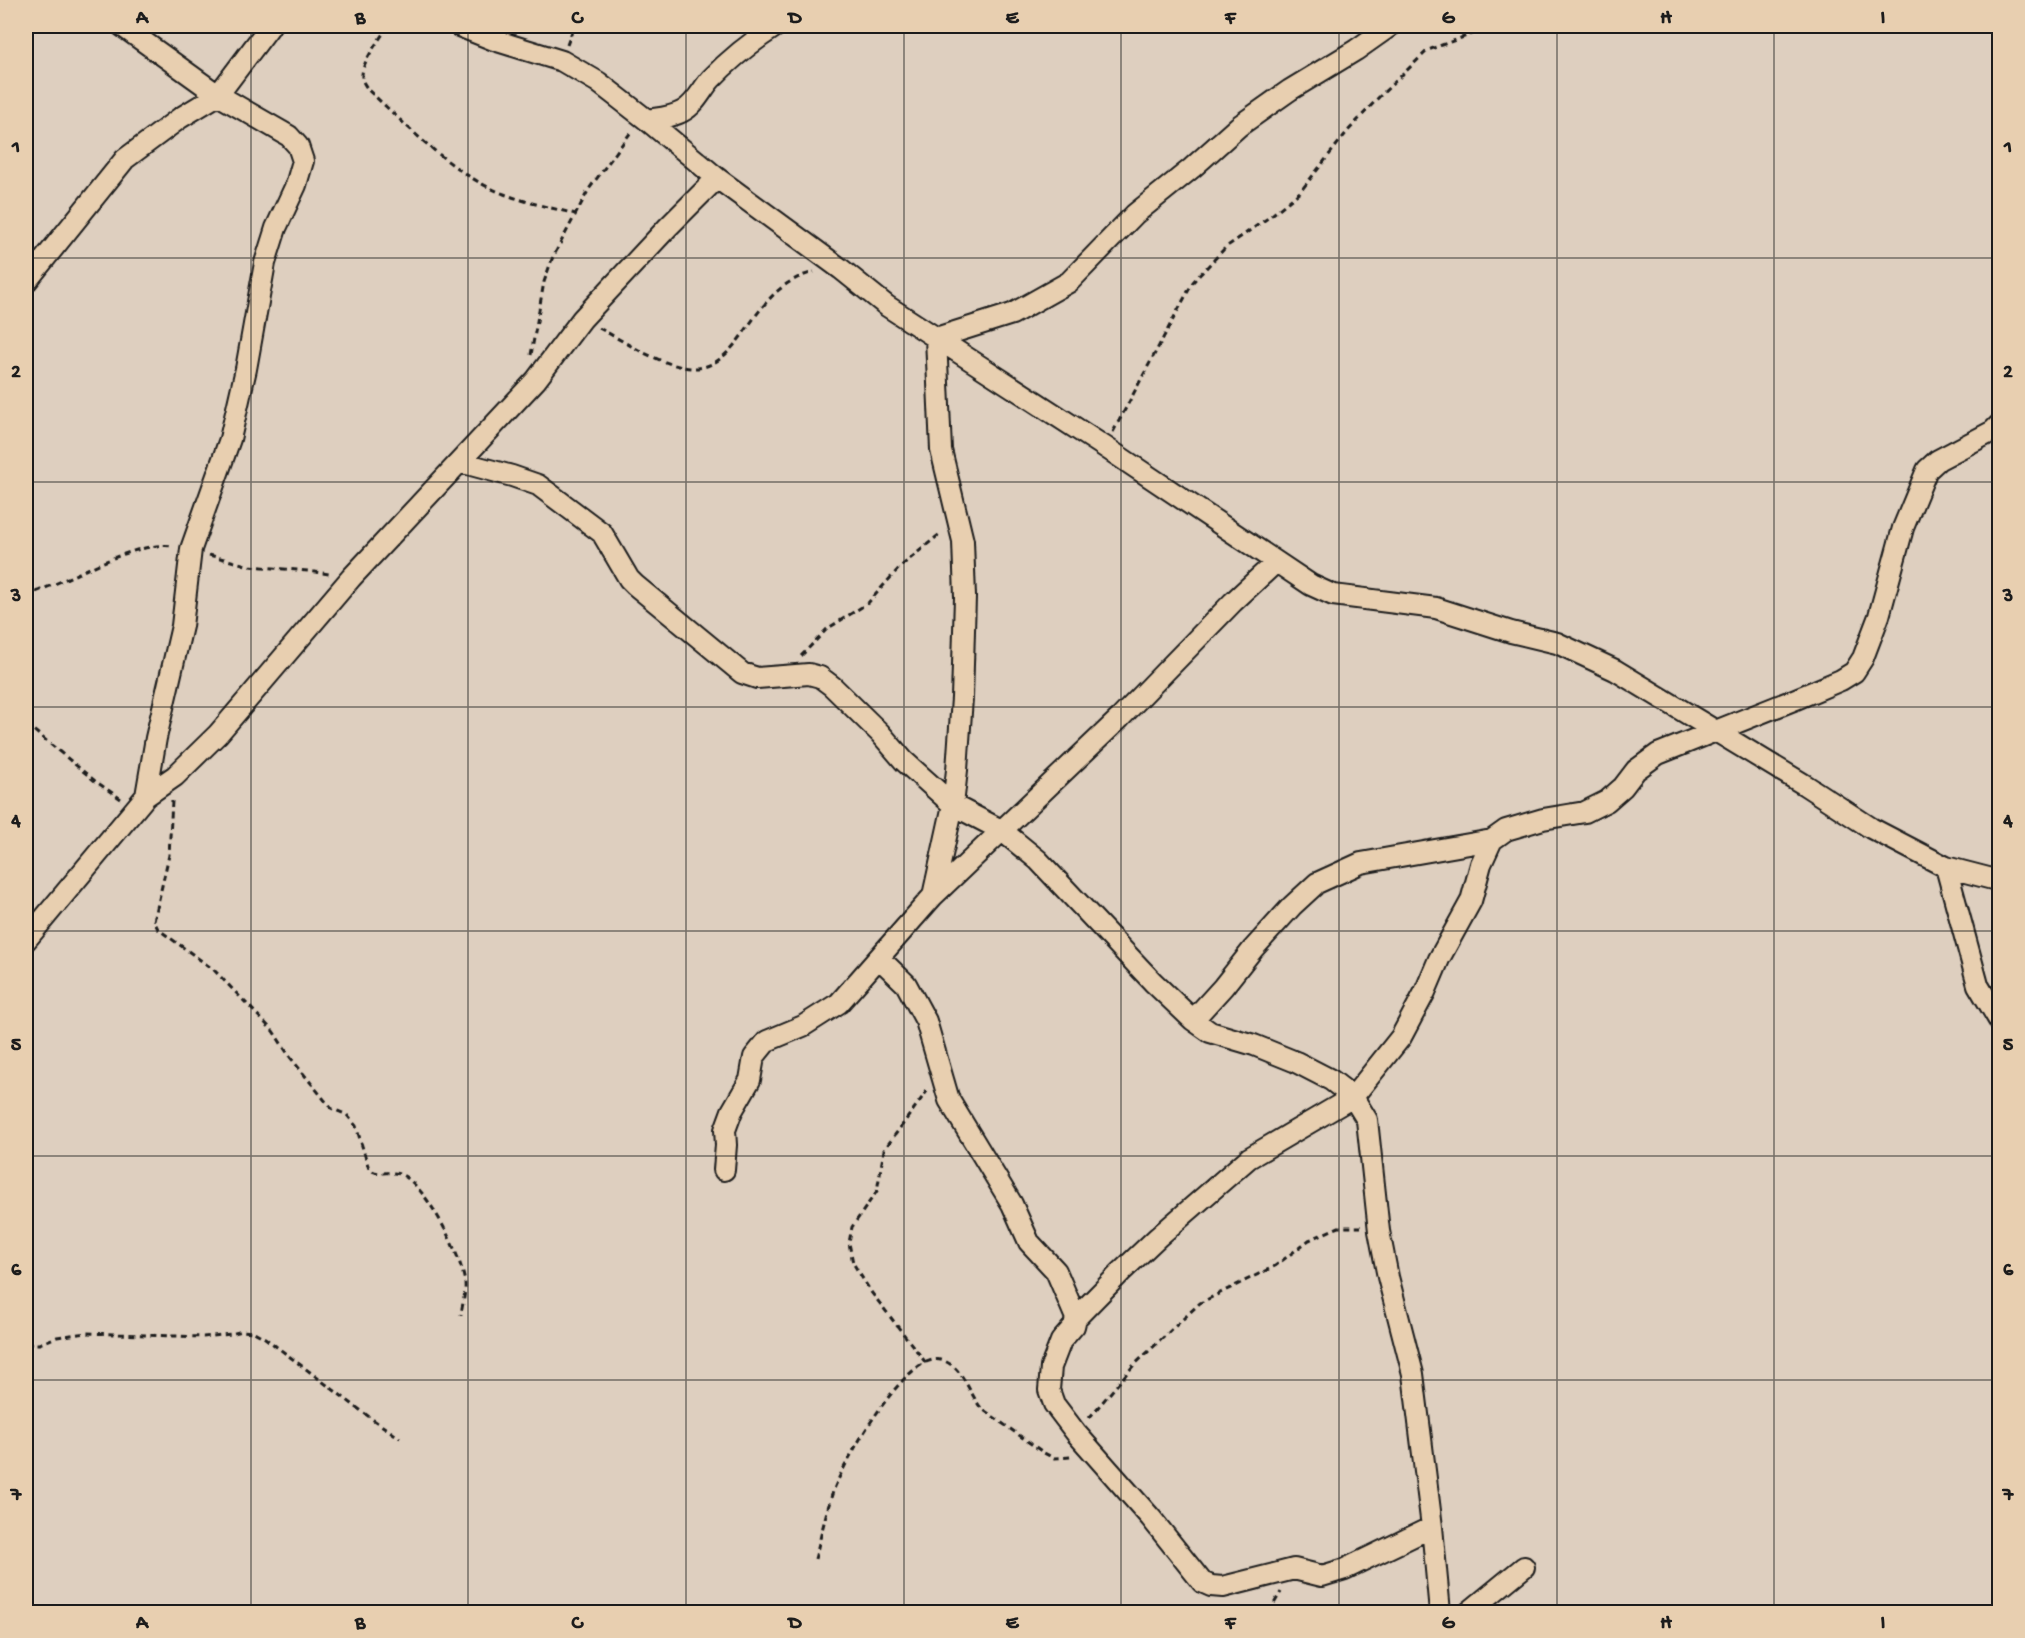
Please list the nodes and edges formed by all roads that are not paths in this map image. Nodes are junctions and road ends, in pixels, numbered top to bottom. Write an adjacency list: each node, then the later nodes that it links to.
1 (122, 26): 6 (street)
2 (270, 26): 6 (street)
3 (459, 26): 7 (street)
4 (776, 26): 7 (street)
5 (1390, 26): 10 (street)
6 (218, 94): 9 (street); 15 (street)
7 (647, 120): 8 (street)
8 (717, 178): 10 (street); 12 (street)
9 (26, 282)
10 (936, 338): 13 (street); 16 (street)
11 (2000, 424): 14 (street)
12 (460, 462): 15 (street); 16 (street)
13 (1276, 562): 14 (street); 17 (street)
14 (1714, 732): 18 (street); 19 (street)
15 (142, 803): 22 (street)
16 (953, 805): 17 (street); 21 (street)
17 (1001, 830): 21 (street); 24 (street)
18 (1492, 840): 24 (street); 26 (street)
19 (1946, 867): 20 (street); 25 (street)
20 (2000, 881)
21 (933, 896): 23 (street)
22 (26, 940)
23 (879, 958): 27 (street); 28 (street)
24 (1193, 1020): 26 (street)
25 (2000, 1022)
26 (1353, 1097): 28 (street); 29 (street)
27 (724, 1170)
28 (1077, 1318): 29 (street)
29 (1432, 1527): 31 (street)
30 (1524, 1568): 32 (street)
31 (1440, 1612)
32 (1468, 1612)

